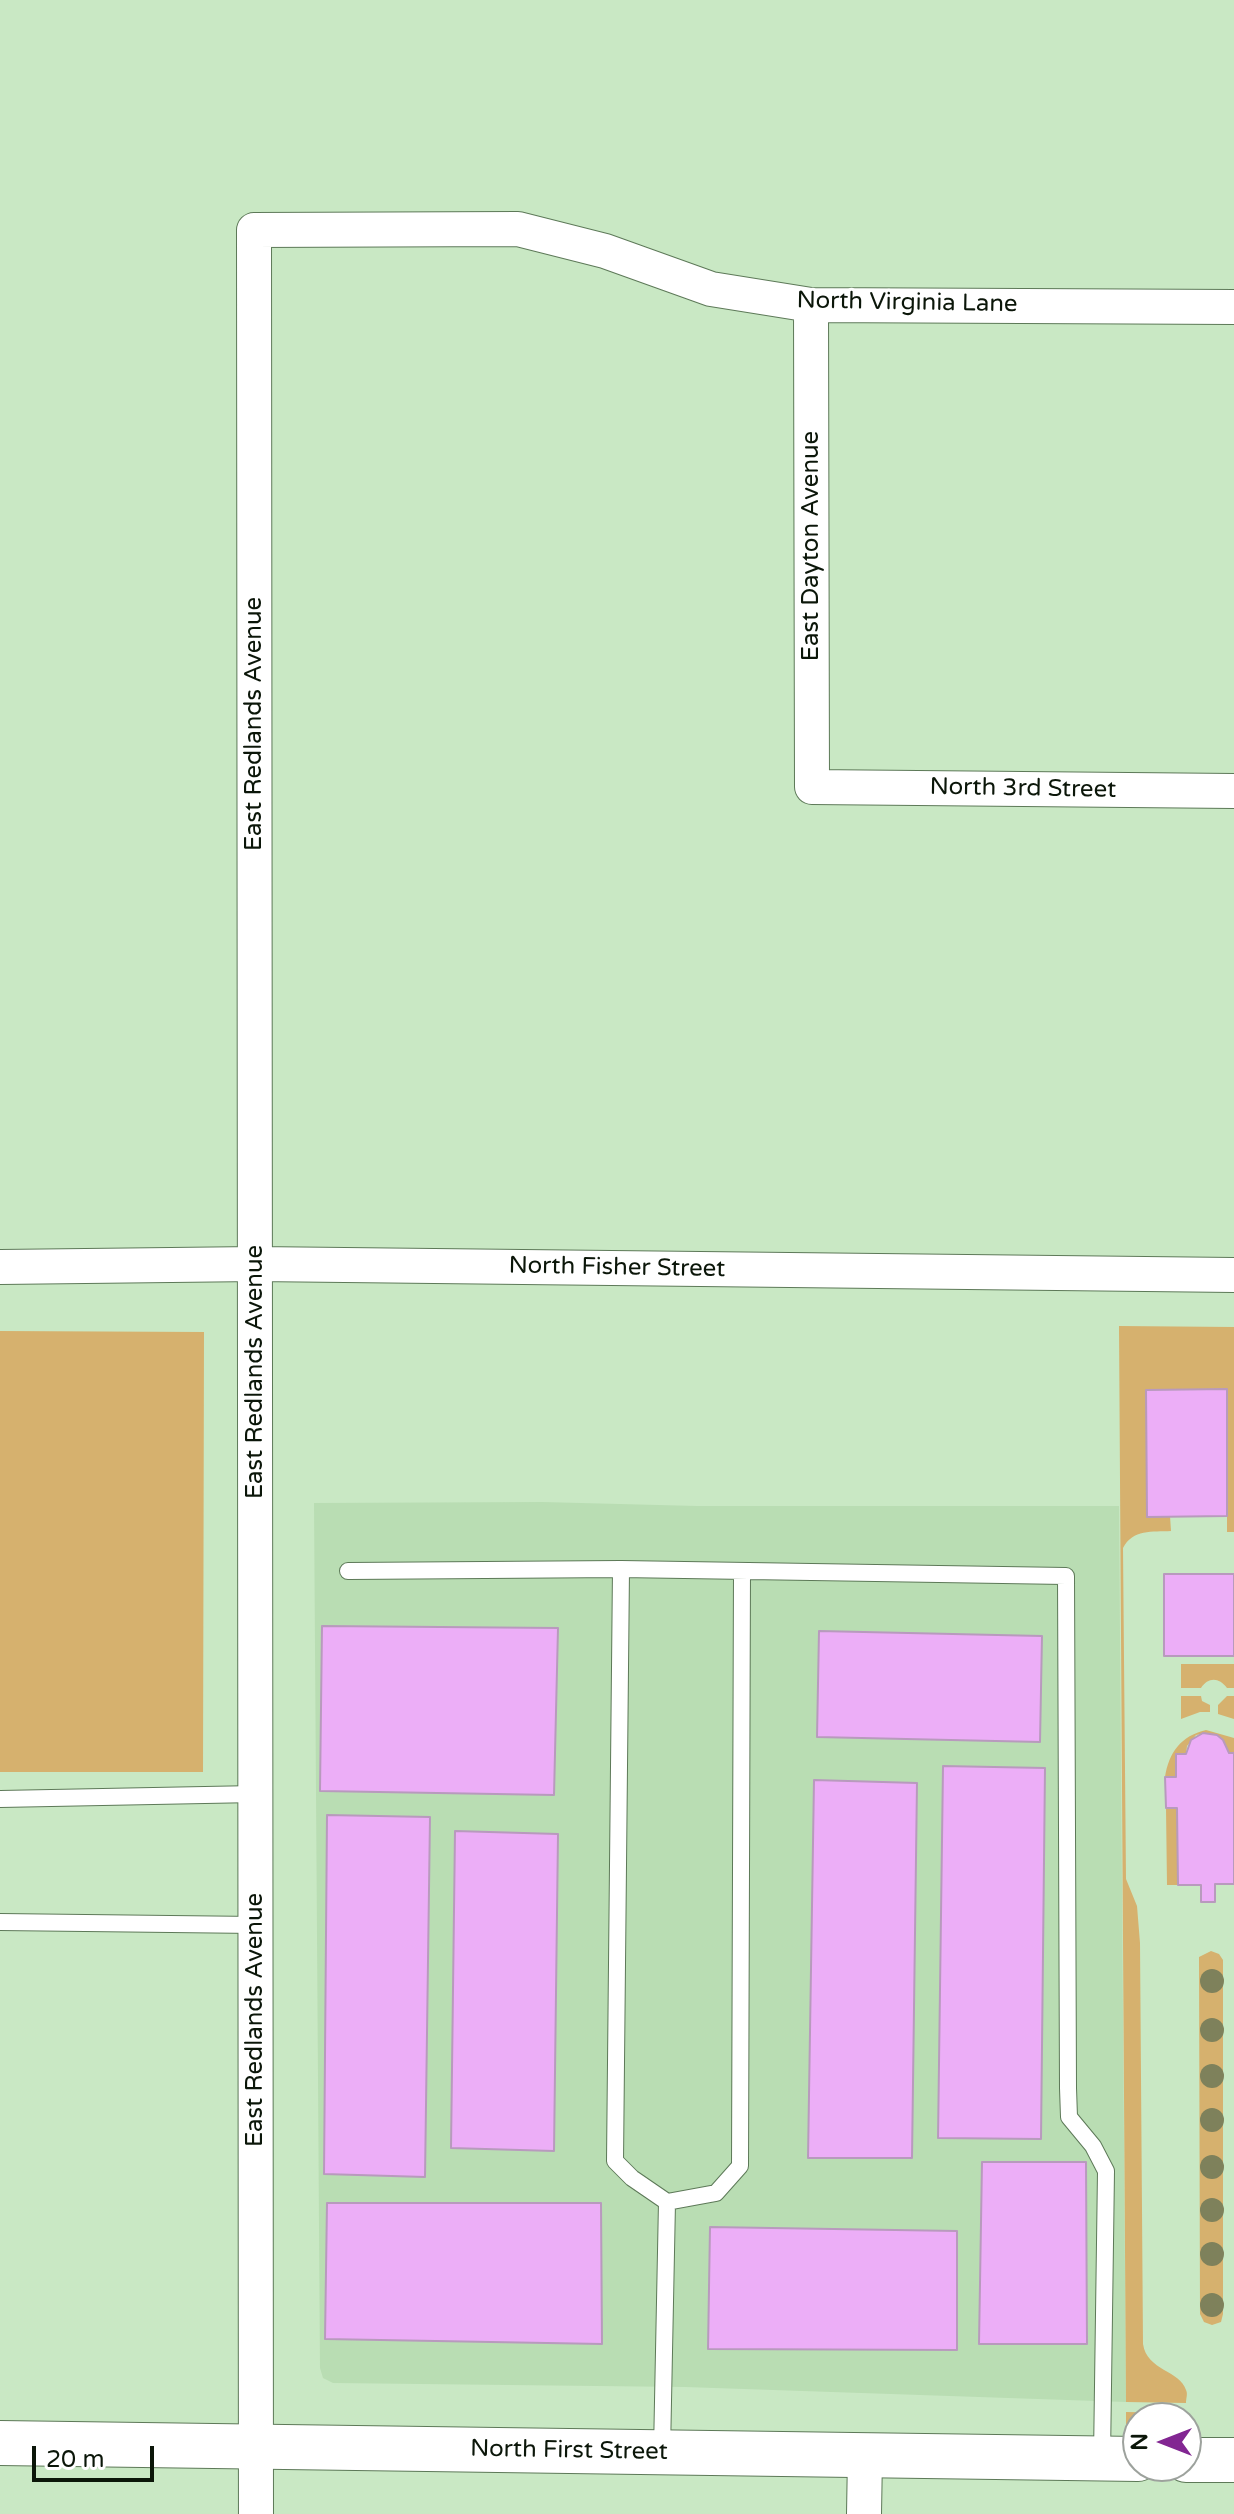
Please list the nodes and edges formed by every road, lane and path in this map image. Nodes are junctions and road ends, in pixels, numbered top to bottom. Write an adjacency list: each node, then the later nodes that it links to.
1 (254, 230): 2 (street, North Virginia Lane); 6 (street, East Redlands Avenue)
2 (811, 305): 3 (street, North Virginia Lane); 4 (street, East Dayton Avenue)
3 (1234, 307)
4 (812, 787): 5 (street, North 3rd Street)
5 (1234, 791)
6 (256, 1264): 7 (street, North Fisher Street); 8 (street, North Fisher Street); 12 (street, East Redlands Avenue)
7 (0, 1267)
8 (1234, 1275)
9 (621, 1569): 10 (lane); 11 (lane); 16 (lane)
10 (348, 1571)
11 (742, 1571): 16 (lane); 21 (lane)
12 (256, 1794): 13 (lane); 15 (street, East Redlands Avenue)
13 (0, 1799)
14 (0, 1922): 15 (lane)
15 (256, 1925): 18 (street, East Redlands Avenue)
16 (667, 2202): 19 (lane)
17 (0, 2443): 18 (main road, North First Street)
18 (256, 2447): 19 (main road, North First Street); 24 (street, East Redlands Avenue)
19 (662, 2452): 20 (main road, North First Street)
20 (865, 2456): 21 (main road, North First Street); 25 (street)
21 (1120, 2459)
22 (1202, 2460): 23 (main road)
23 (1234, 2460)
24 (256, 2514)
25 (864, 2514)

